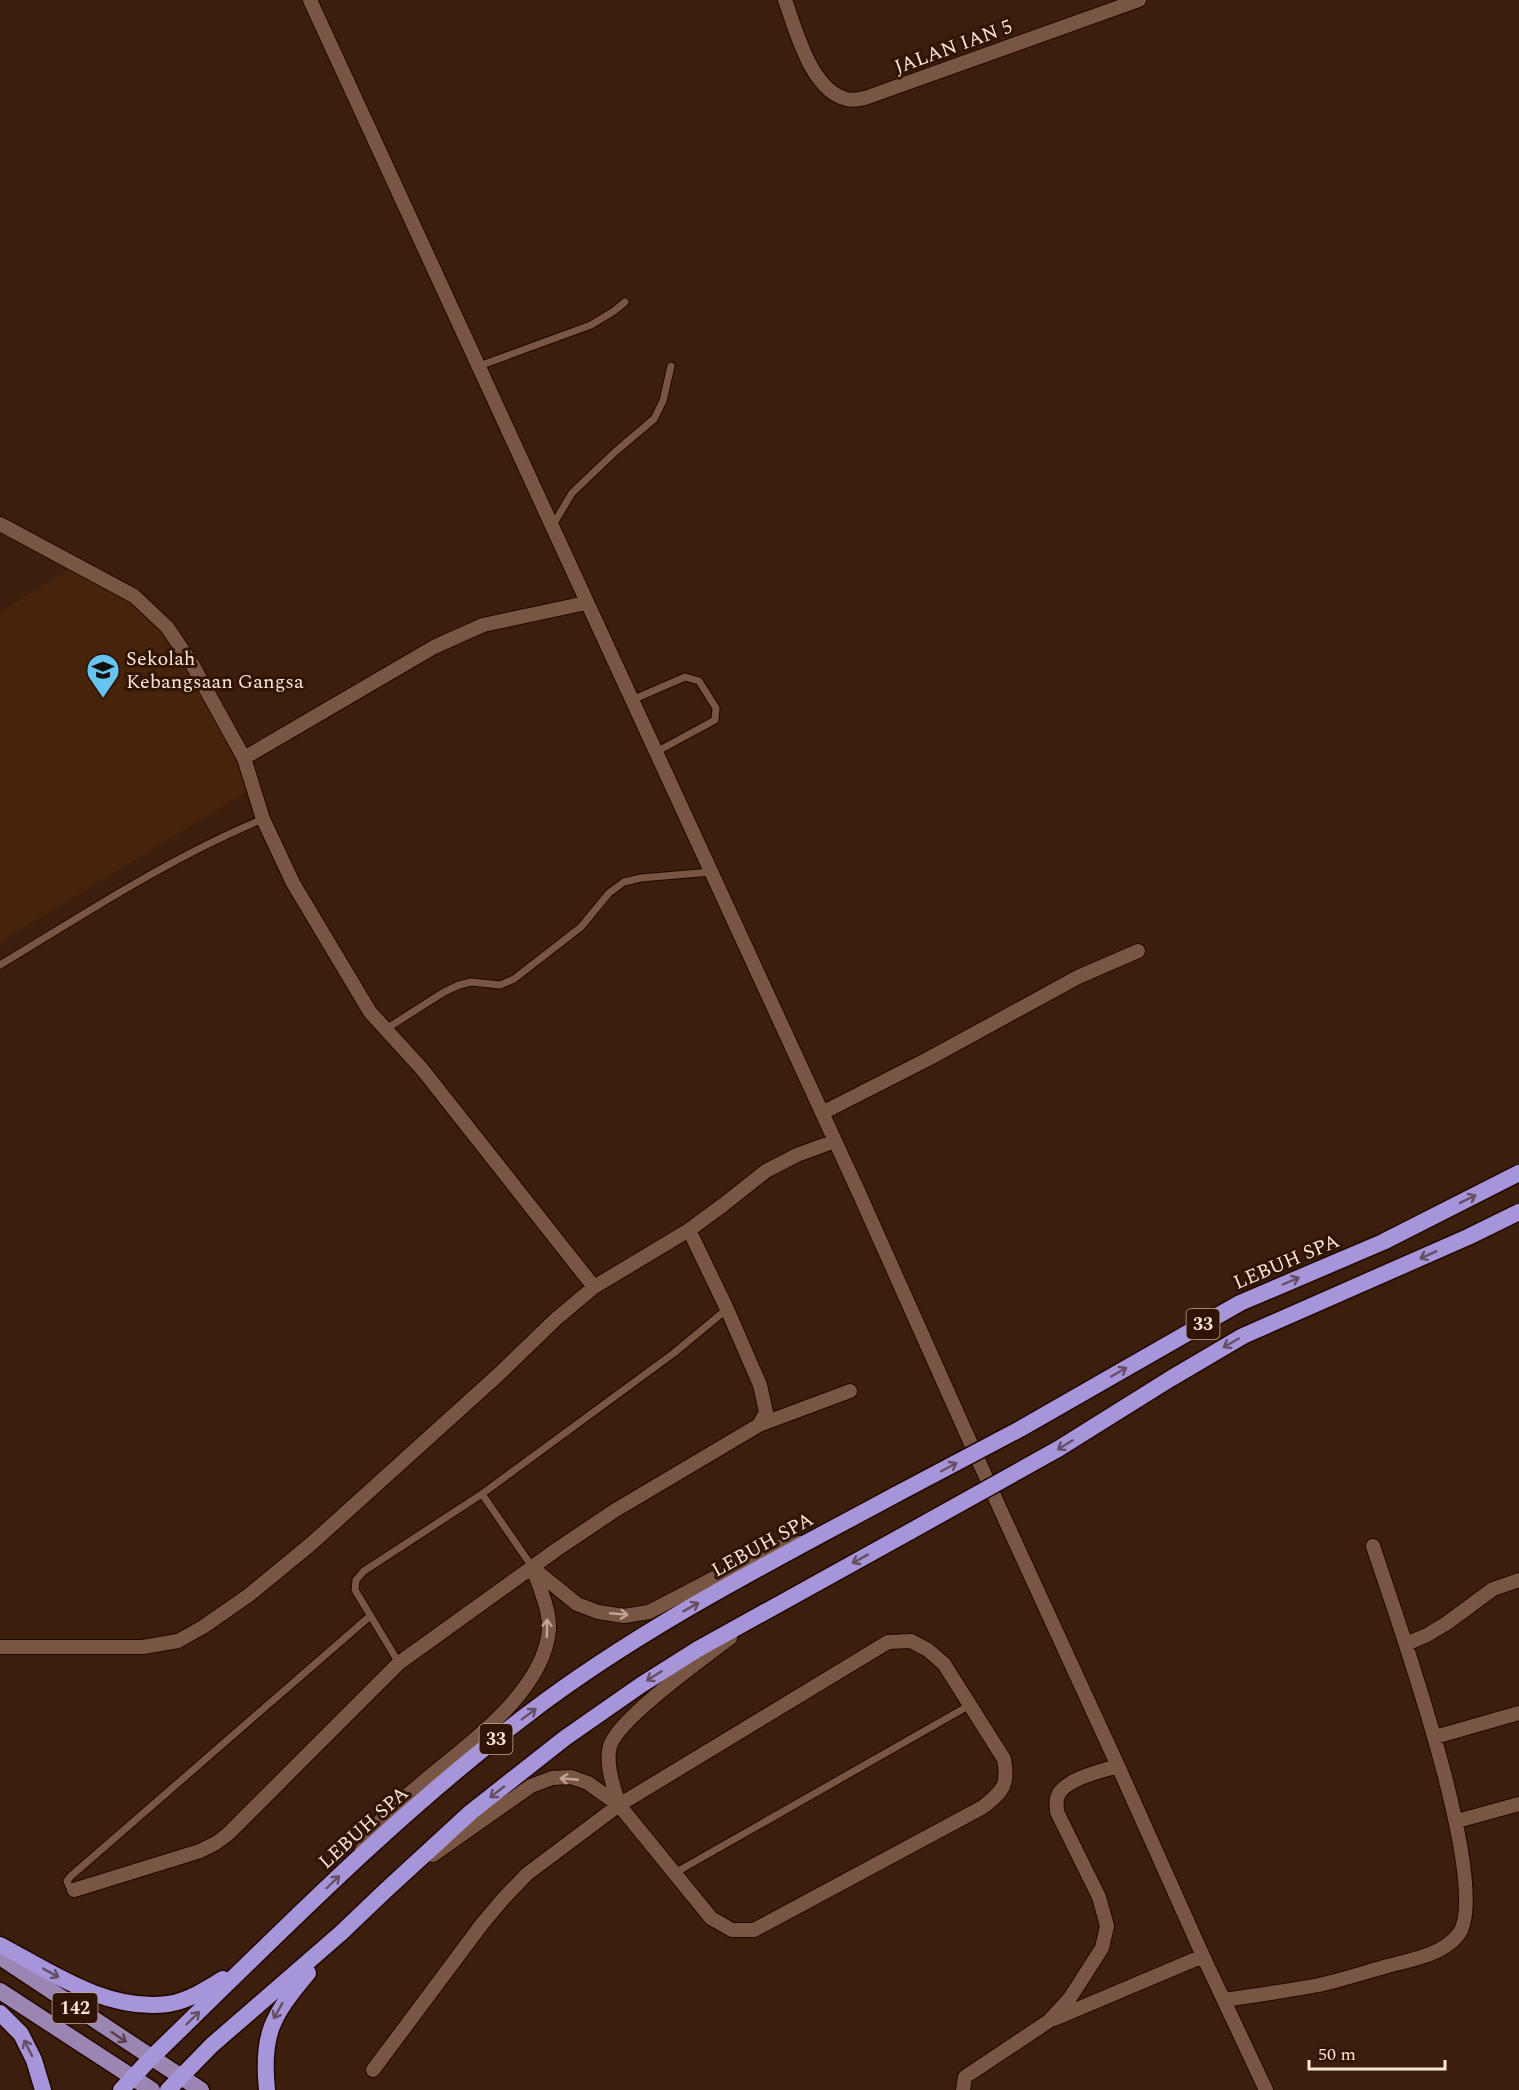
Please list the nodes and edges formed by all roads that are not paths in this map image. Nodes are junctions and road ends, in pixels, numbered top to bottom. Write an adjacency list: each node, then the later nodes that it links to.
1 (310, 0): 5 (street)
2 (785, 0): 3 (street, JALAN IAN 5)
3 (1139, 0)
4 (625, 302): 5 (lane)
5 (479, 366): 8 (street)
6 (671, 366): 8 (lane)
7 (0, 524): 12 (street)
8 (552, 526): 9 (street)
9 (586, 603): 10 (street); 12 (street)
10 (632, 700): 11 (street); 11 (lane)
11 (656, 752): 14 (street)
12 (244, 758): 13 (street)
13 (263, 819): 16 (lane); 17 (street)
14 (711, 872): 17 (lane); 18 (street)
15 (1138, 951): 18 (street)
16 (0, 965)
17 (386, 1029): 23 (street)
18 (822, 1113): 19 (street)
19 (835, 1141): 22 (street); 40 (street)
20 (1519, 1173): 28 (highway, LEBUH SPA / 33, one-way to 20, bridge)
21 (1519, 1212): 33 (highway, 33, one-way to 33, bridge)
22 (689, 1230): 23 (street); 24 (street)
23 (594, 1287): 35 (street)
24 (728, 1309): 26 (street); 27 (lane)
25 (850, 1391): 26 (street)
26 (759, 1425): 30 (street)
27 (482, 1494): 30 (lane); 32 (lane)
28 (809, 1542): 30 (street, one-way to 28); 44 (highway, LEBUH SPA / 33, one-way to 28)
29 (1373, 1546): 34 (street)
30 (533, 1568): 36 (street); 44 (street, one-way to 30)
31 (1519, 1580): 34 (street)
32 (369, 1617): 36 (lane); 46 (lane)
33 (753, 1620): 42 (street); 47 (highway, 33, one-way to 47)
34 (1406, 1644): 39 (street)
35 (0, 1647)
36 (399, 1663): 46 (street)
37 (970, 1705): 42 (street); 45 (lane); 45 (street)
38 (1519, 1713): 39 (street)
39 (1435, 1737): 43 (street)
40 (1118, 1766): 50 (street); 56 (street)
41 (1519, 1804): 43 (street)
42 (619, 1805): 45 (street); 47 (street, one-way to 47); 58 (street)
43 (1457, 1821): 54 (street)
44 (354, 1862): 52 (highway, LEBUH SPA / 33, one-way to 44)
45 (674, 1874)
46 (74, 1890)
47 (385, 1891): 48 (highway, 33)
48 (341, 1933): 59 (highway, 33); 66 (highway, one-way to 66)
49 (0, 1945): 52 (highway, one-way to 52)
50 (1203, 1956): 54 (street); 56 (street)
51 (0, 1958): 57 (main road, 142, one-way to 57)
52 (255, 1958): 57 (highway, LEBUH SPA / 33, one-way to 52)
53 (0, 1991): 60 (main road, 142)
54 (1225, 2000): 68 (street)
55 (0, 2013): 61 (highway, one-way to 55)
56 (1049, 2021): 67 (street)
57 (151, 2058): 59 (main road); 60 (highway, LEBUH SPA / 33)
58 (373, 2070)
59 (181, 2077): 64 (highway, 33); 65 (main road)
60 (134, 2078): 62 (highway, LEBUH SPA / 33); 63 (main road)
61 (43, 2090)
62 (121, 2090)
63 (152, 2090)
64 (168, 2090)
65 (201, 2090)
66 (267, 2090)
67 (963, 2090)
68 (1266, 2090)

